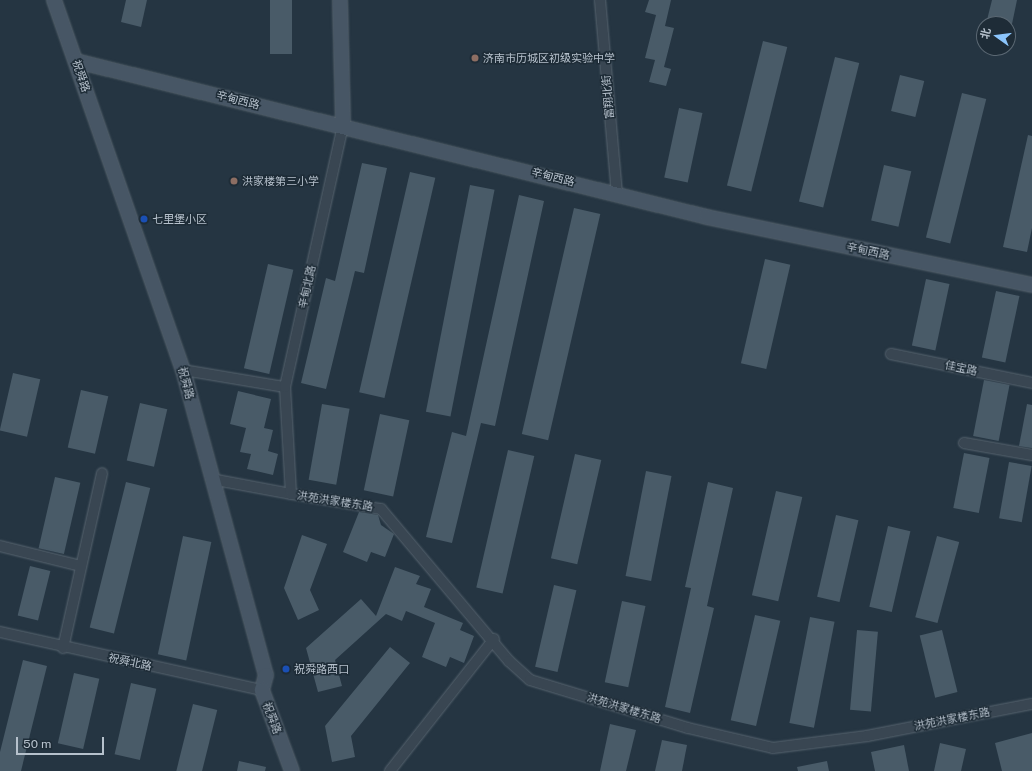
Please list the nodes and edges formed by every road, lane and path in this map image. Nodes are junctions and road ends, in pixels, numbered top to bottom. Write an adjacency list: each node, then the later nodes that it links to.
1 (54, 0): 4 (street, 祝舜路)
2 (340, 0): 5 (street, 辛甸北路)
3 (600, 0): 6 (street, 富翔北街)
4 (76, 61): 5 (street, 辛甸西路); 9 (street, 祝舜路)
5 (343, 126): 6 (street, 辛甸西路); 11 (street, 辛甸北路)
6 (617, 193): 7 (street, 辛甸西路)
7 (1032, 285)
8 (891, 354): 10 (street, 佳宝路)
9 (183, 370): 11 (street); 15 (street, 祝舜路)
10 (1032, 383)
11 (285, 387): 16 (street, 辛甸北路)
12 (964, 443): 13 (street)
13 (1032, 455)
14 (102, 473): 18 (street)
15 (211, 480): 16 (street); 22 (street, 祝舜路)
16 (291, 494): 20 (street, 洪苑洪家楼东路)
17 (0, 546): 18 (street)
18 (80, 566): 21 (street)
19 (0, 632): 21 (street, 祝舜北路)
20 (494, 639): 23 (street, 洪苑洪家楼东路); 25 (street)
21 (63, 648): 22 (street, 祝舜北路)
22 (262, 690): 24 (street, 祝舜路)
23 (1032, 704)
24 (292, 771)
25 (390, 771)

